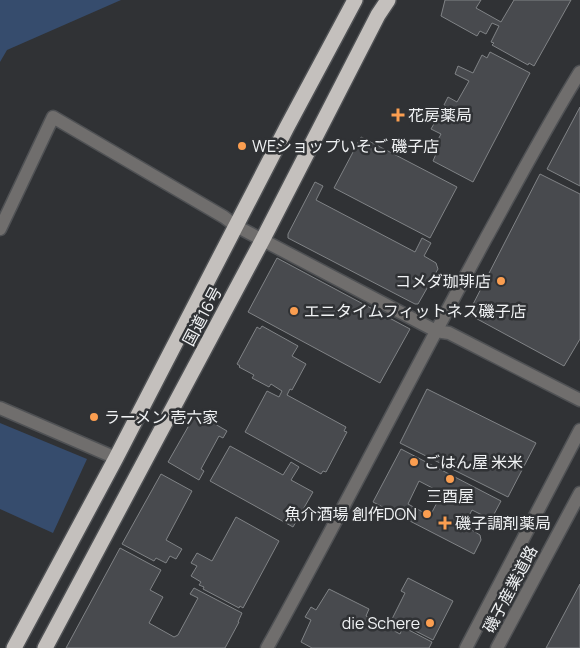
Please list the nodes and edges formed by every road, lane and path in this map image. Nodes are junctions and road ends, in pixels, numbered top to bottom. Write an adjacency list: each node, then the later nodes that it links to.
1 (355, 0): 4 (highway, 国道16号)
2 (388, 0): 6 (highway, 国道16号)
3 (580, 72): 7 (street)
4 (236, 226): 5 (street); 6 (street); 11 (highway, 国道16号)
5 (0, 229)
6 (263, 239): 7 (street); 14 (highway, 国道16号)
7 (436, 331): 8 (street); 15 (street)
8 (580, 400)
9 (0, 408): 11 (street)
10 (580, 430): 16 (street, 磯子産業道路)
11 (116, 458): 13 (highway, 国道16号)
12 (580, 493): 17 (street, 磯子産業道路)
13 (14, 648)
14 (45, 648)
15 (267, 648)
16 (466, 648)
17 (497, 648)

